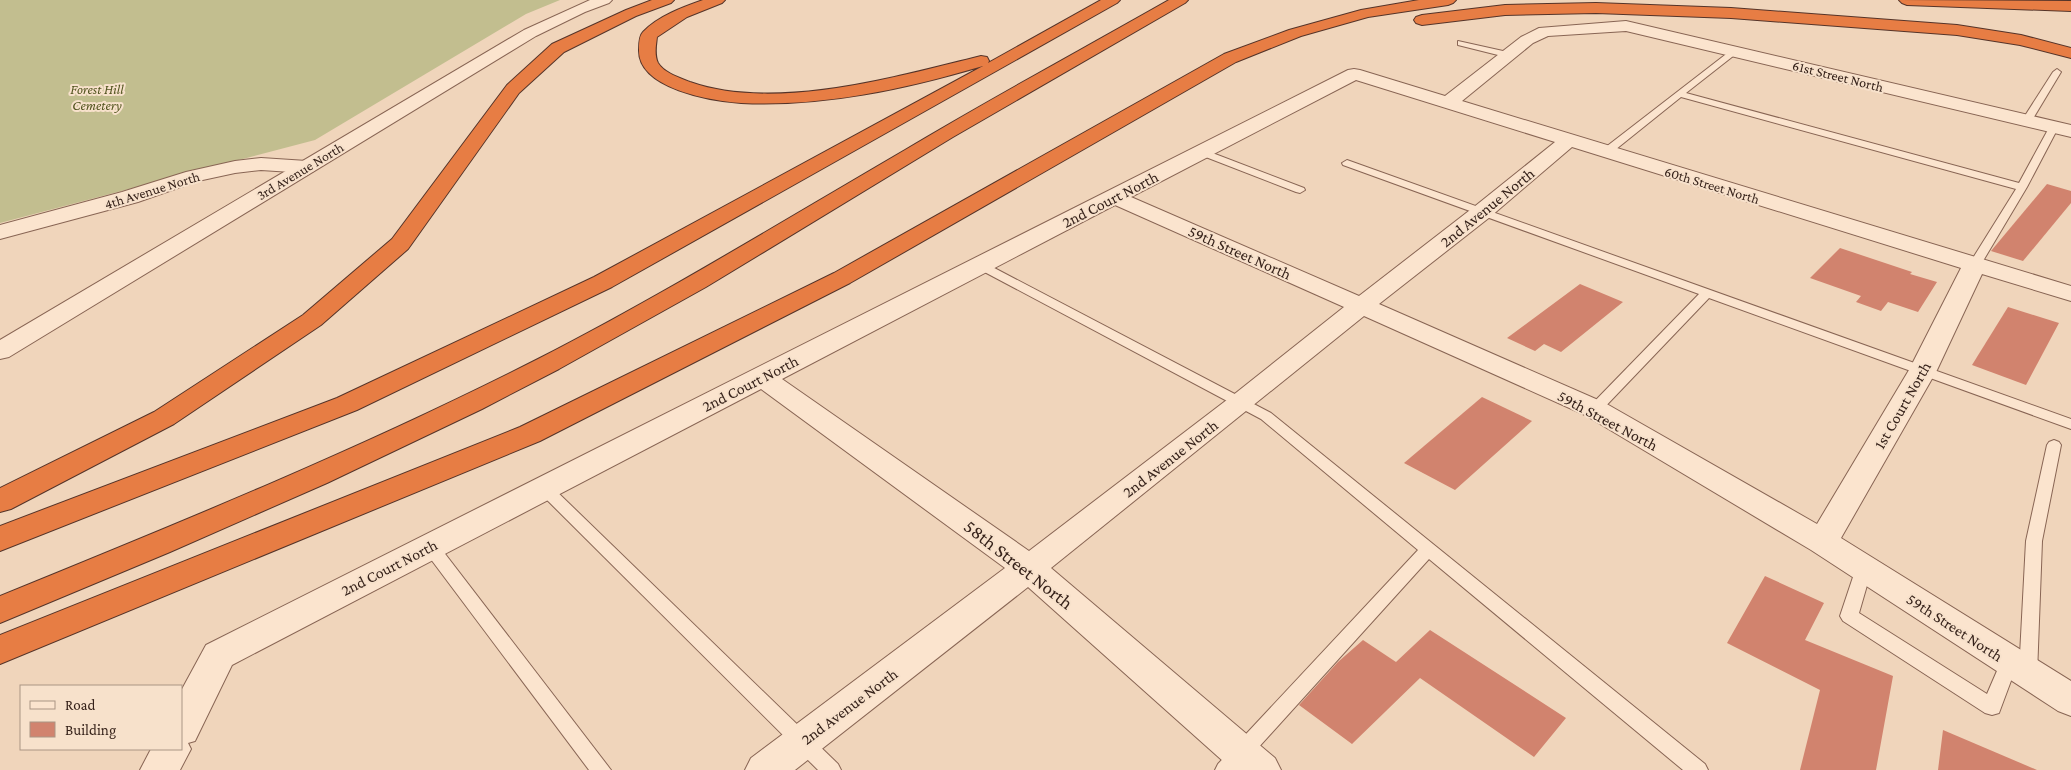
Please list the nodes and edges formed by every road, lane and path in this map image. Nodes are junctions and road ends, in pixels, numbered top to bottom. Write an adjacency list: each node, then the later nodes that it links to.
1 (604, 0): 30 (street, 3rd Avenue North)
2 (666, 0): 49 (highway)
3 (717, 0): 14 (highway)
4 (1112, 0): 14 (highway)
5 (1180, 0): 56 (highway)
6 (1448, 0): 21 (highway)
7 (1907, 0): 9 (highway)
8 (2008, 0): 9 (highway)
9 (2071, 4)
10 (1877, 24): 11 (highway); 13 (highway); 17 (highway)
11 (1382, 26)
12 (1362, 30): 21 (highway)
13 (2042, 30)
14 (1039, 42): 50 (highway)
15 (1461, 43): 18 (lane)
16 (1734, 51): 18 (street, 61st Street North); 22 (lane); 24 (street, 61st Street North)
17 (2071, 52)
18 (1509, 55): 23 (street)
19 (2057, 72): 24 (lane)
20 (1354, 74): 23 (street, 60th Street North); 27 (street, 2nd Court North)
21 (1188, 83): 57 (highway)
22 (1680, 94): 28 (lane); 31 (lane)
23 (1448, 103): 26 (street, 60th Street North)
24 (2026, 122): 25 (street, 61st Street North)
25 (2062, 129): 31 (lane)
26 (1569, 140): 28 (street, 60th Street North); 34 (street, 2nd Avenue North)
27 (1202, 152): 32 (lane); 33 (street, 2nd Court North)
28 (1606, 152): 37 (street, 60th Street North)
29 (1347, 163): 34 (lane)
30 (307, 168): 35 (street, 4th Avenue North); 41 (street, 3rd Avenue North)
31 (2022, 187): 37 (lane)
32 (1300, 190)
33 (1114, 197): 36 (street, 2nd Court North); 40 (street, 59th Street North)
34 (1482, 212): 38 (lane); 40 (street, 2nd Avenue North)
35 (0, 232)
36 (982, 264): 43 (street, 2nd Court North); 44 (lane)
37 (1974, 266): 39 (street, 60th Street North); 42 (street, 1st Court North)
38 (1707, 293): 42 (lane); 45 (lane)
39 (2071, 294)
40 (1361, 306): 44 (street, 2nd Avenue North); 45 (street, 59th Street North)
41 (0, 351)
42 (1923, 370): 46 (lane); 51 (street, 1st Court North)
43 (762, 376): 48 (street, 2nd Court North); 54 (street, 58th Street North)
44 (1242, 402): 53 (lane); 54 (street, 2nd Avenue North)
45 (1595, 409): 51 (street, 59th Street North)
46 (2071, 424)
47 (2054, 445): 58 (lane)
48 (544, 488): 52 (street, 2nd Court North); 61 (lane)
49 (0, 501)
50 (0, 539)
51 (1823, 542): 55 (street, 59th Street North)
52 (430, 546): 60 (street, 2nd Court North); 65 (lane)
53 (1428, 549): 63 (lane); 68 (lane)
54 (1029, 568): 61 (street, 2nd Avenue North); 63 (street, 58th Street North)
55 (1864, 568): 58 (street, 59th Street North); 58 (lane)
56 (0, 610)
57 (0, 650)
58 (2018, 668): 59 (street, 59th Street North)
59 (2071, 700)
60 (182, 727)
61 (802, 741): 66 (street, 2nd Avenue North); 67 (lane)
62 (170, 750): 64 (street)
63 (1242, 764)
64 (160, 770)
65 (601, 770)
66 (765, 770)
67 (831, 770)
68 (1698, 770)

